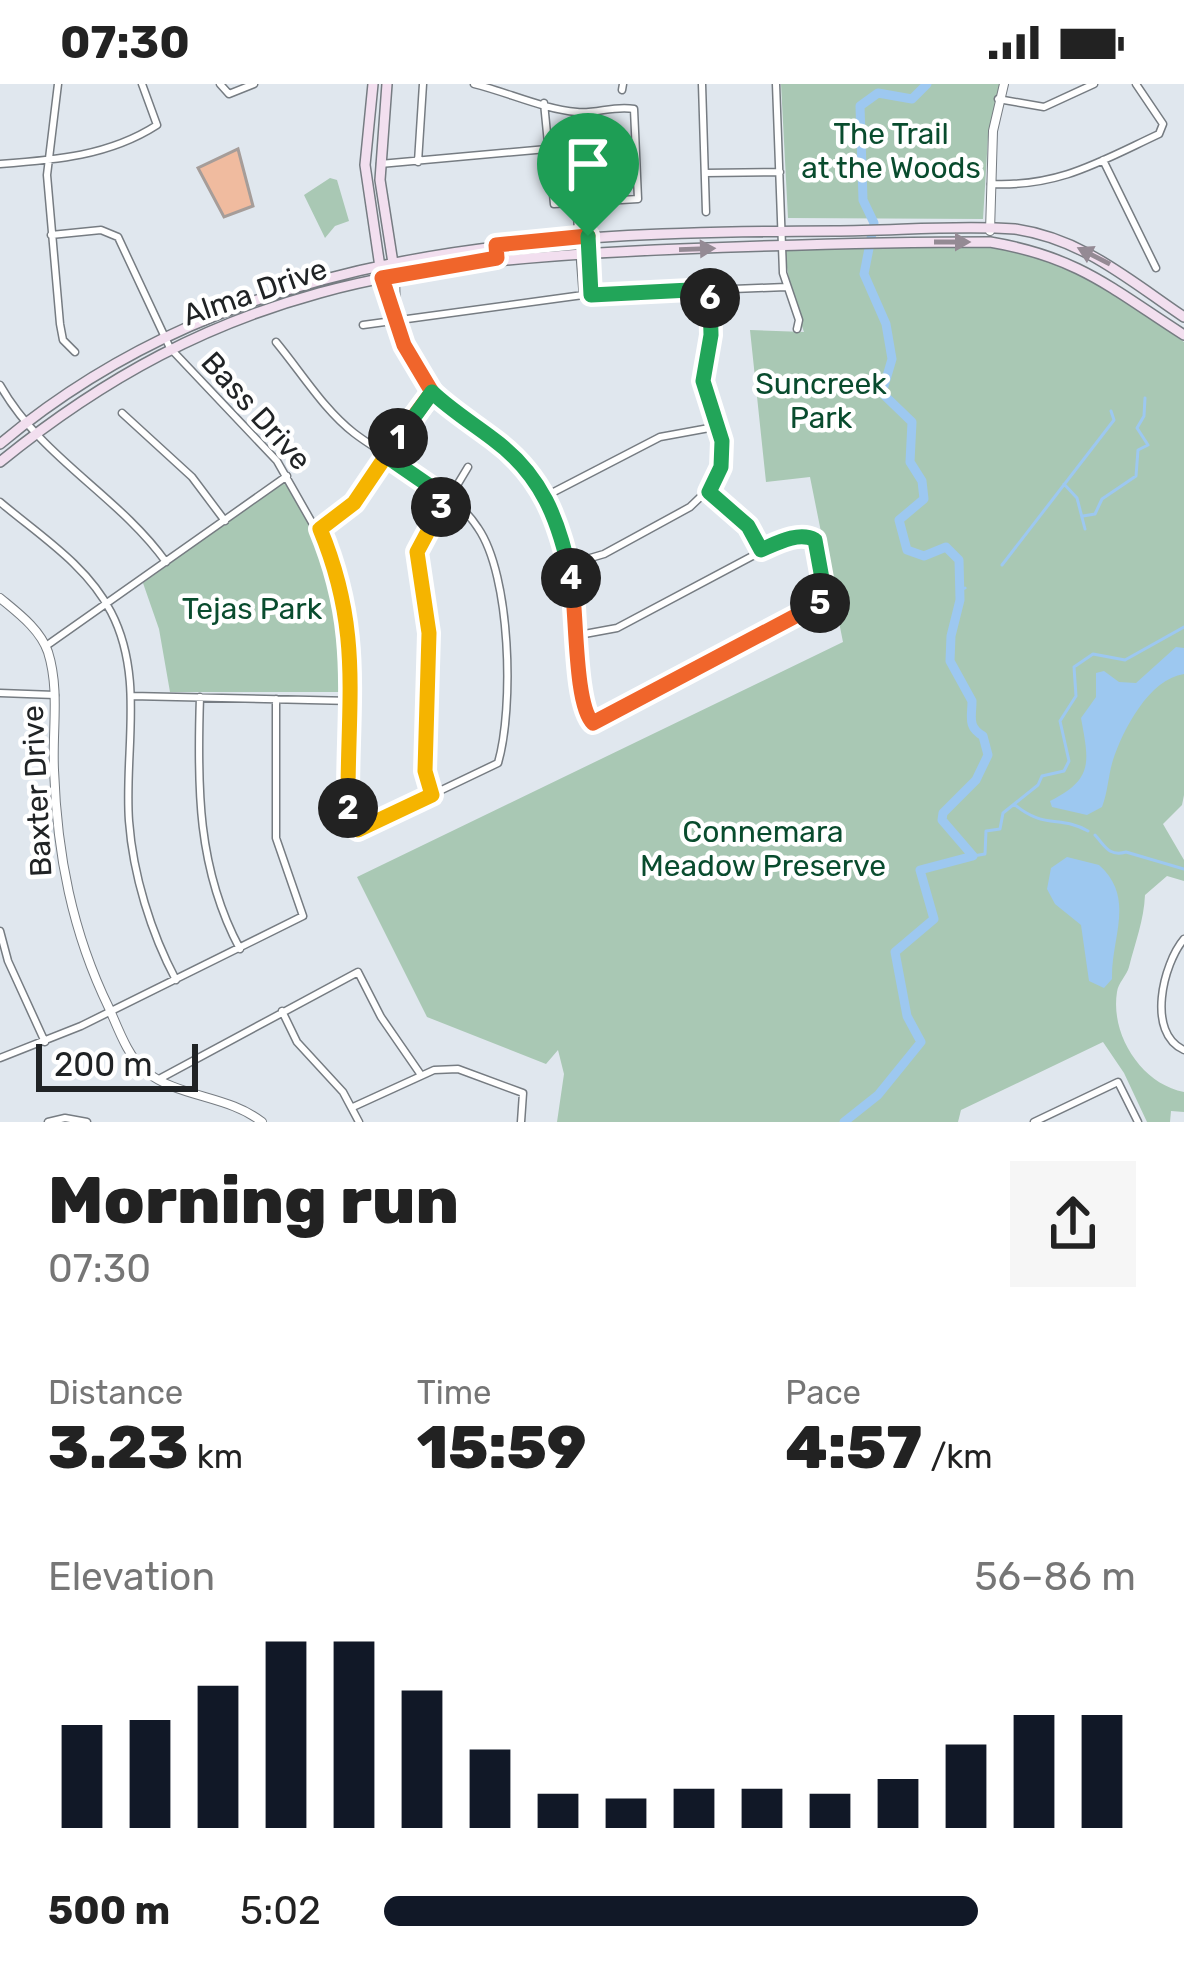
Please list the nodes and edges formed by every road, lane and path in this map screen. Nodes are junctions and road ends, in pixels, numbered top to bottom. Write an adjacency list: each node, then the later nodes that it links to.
1 (58, 84): 17 (street)
2 (142, 84): 17 (street)
3 (220, 84): 4 (street)
4 (254, 84)
5 (373, 84): 22 (main road)
6 (387, 84): 21 (main road)
7 (423, 84): 19 (street)
8 (474, 84): 15 (street)
9 (702, 84): 24 (street)
10 (776, 84): 23 (street)
11 (1004, 84): 14 (street)
12 (1094, 84): 14 (street)
13 (1136, 84): 18 (street)
14 (998, 99): 25 (street)
15 (544, 103): 16 (street); 27 (street)
16 (548, 149): 19 (street); 26 (street)
17 (48, 159): 20 (street); 31 (street)
18 (1103, 160): 25 (street); 40 (street)
19 (418, 162): 21 (street)
20 (0, 164)
21 (380, 164): 22 (main road); 38 (main road)
22 (365, 165): 39 (main road)
23 (780, 172): 24 (street); 30 (street)
24 (706, 173): 28 (street)
25 (991, 184): 29 (street)
26 (575, 202): 27 (street); 32 (street)
27 (587, 202): 32 (street)
28 (706, 212)
29 (990, 228): 30 (main road, Alma Drive); 33 (street); 47 (main road, Alma Drive, one-way to 29)
30 (781, 230): 32 (main road, Alma Drive); 35 (street)
31 (52, 235): 52 (street, Bass Drive); 53 (street)
32 (584, 237): 34 (main road, Alma Drive); 36 (street)
33 (990, 242): 35 (main road, Alma Drive, one-way to 33); 50 (main road, Alma Drive)
34 (496, 245): 37 (main road); 38 (main road, Alma Drive)
35 (782, 246): 36 (main road, Alma Drive, one-way to 35); 42 (street)
36 (585, 252): 37 (main road, Alma Drive); 44 (street)
37 (497, 258): 41 (main road, Alma Drive)
38 (393, 261): 39 (main road, Alma Drive); 41 (main road)
39 (379, 265): 41 (main road); 45 (main road, Alma Drive)
40 (1156, 268)
41 (388, 276): 45 (main road, Alma Drive); 46 (street)
42 (785, 287): 43 (street); 49 (street)
43 (710, 289): 44 (street); 58 (street)
44 (587, 295): 46 (street)
45 (278, 297): 52 (main road, Alma Drive)
46 (396, 316): 48 (street); 55 (street)
47 (1184, 317)
48 (363, 325)
49 (796, 328)
50 (1184, 335)
51 (276, 342): 61 (street)
52 (167, 343): 57 (main road, Alma Drive); 59 (main road, Alma Drive); 64 (street, Bass Drive)
53 (75, 352)
54 (0, 385): 57 (street)
55 (432, 392): 61 (street); 66 (street)
56 (122, 412): 69 (street)
57 (26, 423): 59 (street); 60 (main road, Alma Drive)
58 (721, 426): 65 (street); 66 (street)
59 (34, 434): 62 (main road, Alma Drive); 72 (street)
60 (0, 444)
61 (386, 456): 67 (street); 70 (street)
62 (0, 462)
63 (468, 466): 67 (street)
64 (287, 476): 69 (street); 70 (street, Bass Drive)
65 (709, 492): 71 (street); 73 (street)
66 (545, 496): 73 (street)
67 (447, 498): 85 (street); 85 (street)
68 (0, 502): 75 (street)
69 (225, 520): 72 (street)
70 (320, 529): 83 (street, Bass Drive)
71 (761, 550): 76 (street); 84 (street)
72 (166, 562): 75 (street)
73 (568, 565): 76 (street)
74 (0, 598): 77 (street)
75 (107, 604): 77 (street); 80 (street)
76 (579, 635): 84 (street)
77 (46, 646): 79 (street, Baxter Drive)
78 (0, 693): 79 (street)
79 (55, 694): 90 (street, Baxter Drive)
80 (131, 696): 81 (street); 89 (street)
81 (200, 697): 82 (street); 88 (street)
82 (276, 699): 83 (street); 88 (street)
83 (353, 701): 85 (street, Bass Drive)
84 (589, 721)
85 (432, 795)
86 (0, 931): 92 (street)
87 (1184, 939): 93 (street)
88 (240, 950): 89 (street)
89 (176, 980): 90 (street)
90 (110, 1012): 92 (street); 96 (street, Baxter Drive)
91 (282, 1012): 95 (street); 96 (street); 97 (street)
92 (45, 1042): 94 (street)
93 (1184, 1050)
94 (0, 1058)
95 (421, 1075): 97 (street); 102 (street)
96 (160, 1078): 100 (street, Baxter Drive)
97 (353, 1107): 101 (street)
98 (48, 1122): 99 (street)
99 (87, 1122)
100 (262, 1122)
101 (359, 1122)
102 (521, 1122)
103 (1034, 1122): 104 (street)
104 (1138, 1122)

